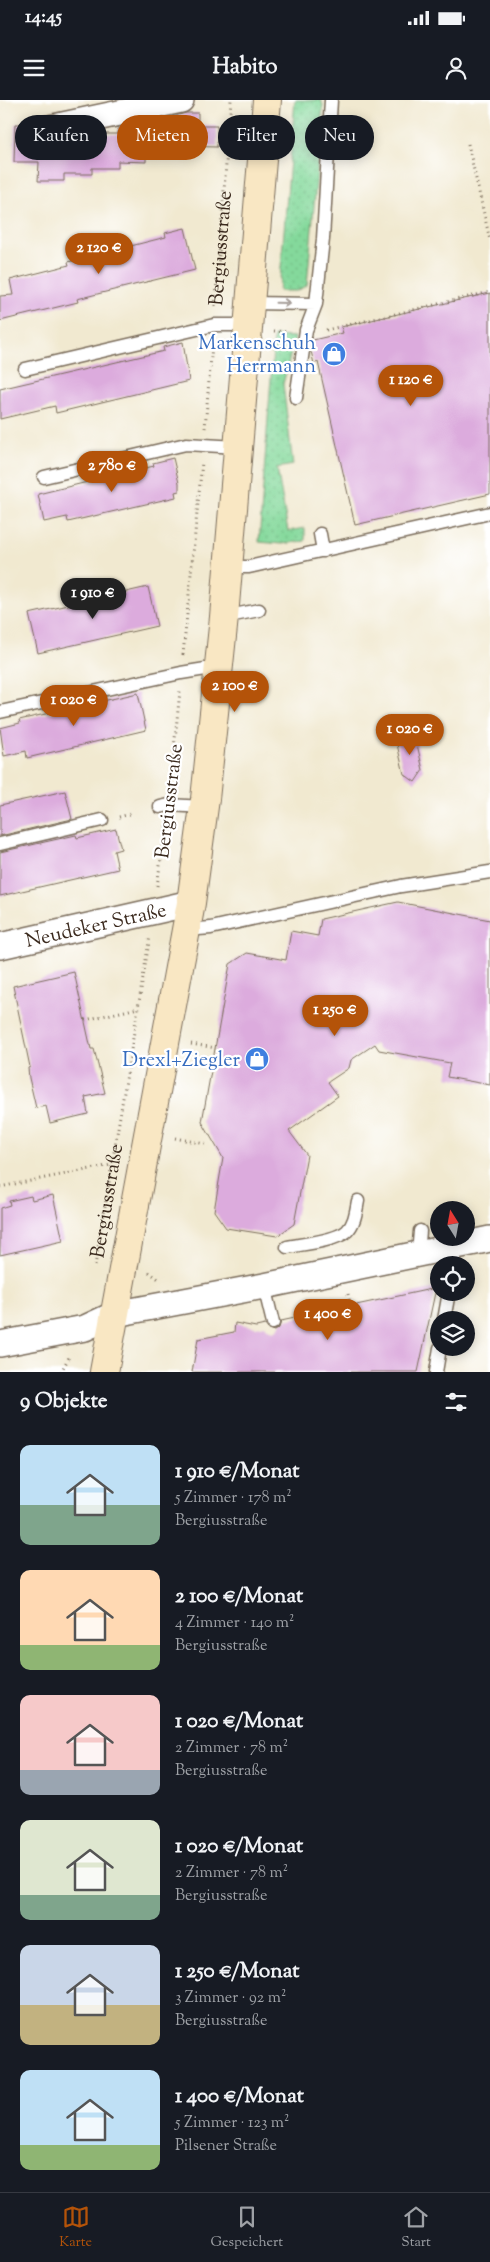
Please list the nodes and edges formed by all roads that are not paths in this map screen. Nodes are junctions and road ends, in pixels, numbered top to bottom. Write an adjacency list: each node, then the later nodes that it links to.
1 (181, 100): 4 (street)
2 (267, 100): 7 (street, Bergiusstraße)
3 (331, 100): 6 (lane)
4 (96, 109): 5 (street)
5 (80, 115)
6 (316, 304): 7 (lane, one-way to 6); 9 (lane)
7 (249, 314): 8 (lane); 10 (street, Bergiusstraße)
8 (25, 368)
9 (296, 398)
10 (238, 447): 11 (lane); 15 (street, Bergiusstraße)
11 (44, 477)
12 (490, 513): 14 (lane)
13 (320, 534): 14 (lane)
14 (323, 551): 15 (lane)
15 (228, 567): 17 (street, Bergiusstraße)
16 (259, 610): 17 (lane)
17 (224, 617): 18 (street, Bergiusstraße)
18 (218, 667): 19 (lane); 21 (street, Bergiusstraße)
19 (0, 712)
20 (165, 806): 21 (lane)
21 (204, 807): 25 (street, Bergiusstraße)
22 (102, 820): 23 (lane)
23 (0, 844)
24 (490, 872): 26 (lane)
25 (191, 903): 26 (street, Bergiusstraße); 27 (street, Neudeker Straße)
26 (186, 930): 33 (street, Bergiusstraße)
27 (0, 946)
28 (358, 1201): 30 (lane)
29 (490, 1239): 31 (street)
30 (287, 1247)
31 (455, 1255): 32 (street)
32 (264, 1286): 33 (street); 34 (lane)
33 (115, 1314): 35 (street); 37 (street, Bergiusstraße)
34 (273, 1323)
35 (0, 1344)
36 (439, 1356): 38 (lane)
37 (104, 1372)
38 (436, 1372)

